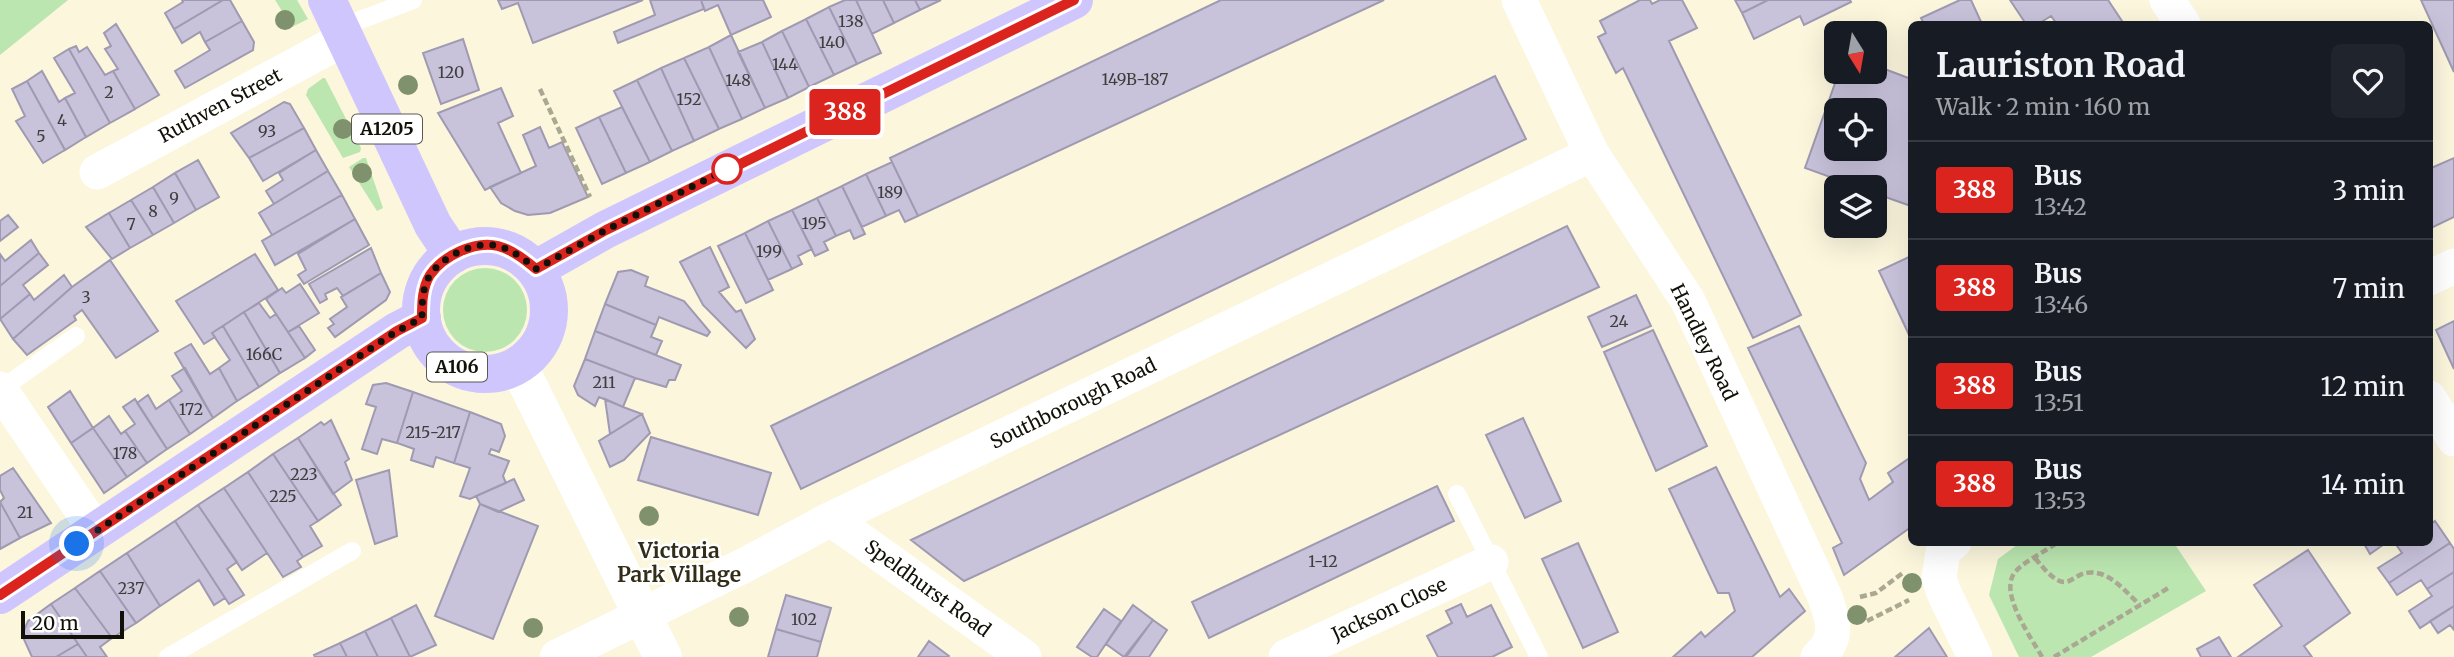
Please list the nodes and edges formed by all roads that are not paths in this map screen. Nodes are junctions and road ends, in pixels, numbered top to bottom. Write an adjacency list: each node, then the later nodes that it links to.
1 (413, 0): 6 (lane)
2 (1074, 0): 11 (main road)
3 (1519, 0): 7 (street, Handley Road)
4 (2167, 0): 5 (street)
5 (2181, 21)
6 (337, 22): 8 (street, Ruthven Street); 9 (main road, A1205)
7 (1592, 154): 20 (street, Southborough Road); 27 (street, Handley Road)
8 (97, 172)
9 (453, 255): 11 (main road); 13 (main road)
10 (2454, 266): 12 (street)
11 (536, 269): 15 (main road)
12 (2433, 276)
13 (422, 318): 15 (main road, A106); 21 (main road)
14 (76, 336): 16 (lane)
15 (517, 365): 26 (street)
16 (0, 389): 21 (street)
17 (2433, 405): 18 (street)
18 (2454, 439)
19 (1457, 494): 24 (lane)
20 (831, 519): 26 (street, Southborough Road); 31 (street, Speldhurst Road)
21 (96, 531): 25 (main road)
22 (1949, 547): 34 (street)
23 (352, 551): 28 (lane)
24 (1491, 562): 32 (street, Jackson Close); 33 (lane)
25 (0, 595)
26 (642, 616): 29 (street, Southborough Road); 30 (street)
27 (1827, 628)
28 (169, 657)
29 (557, 657)
30 (663, 657)
31 (1024, 657)
32 (1286, 657)
33 (1539, 657)
34 (1975, 657)

